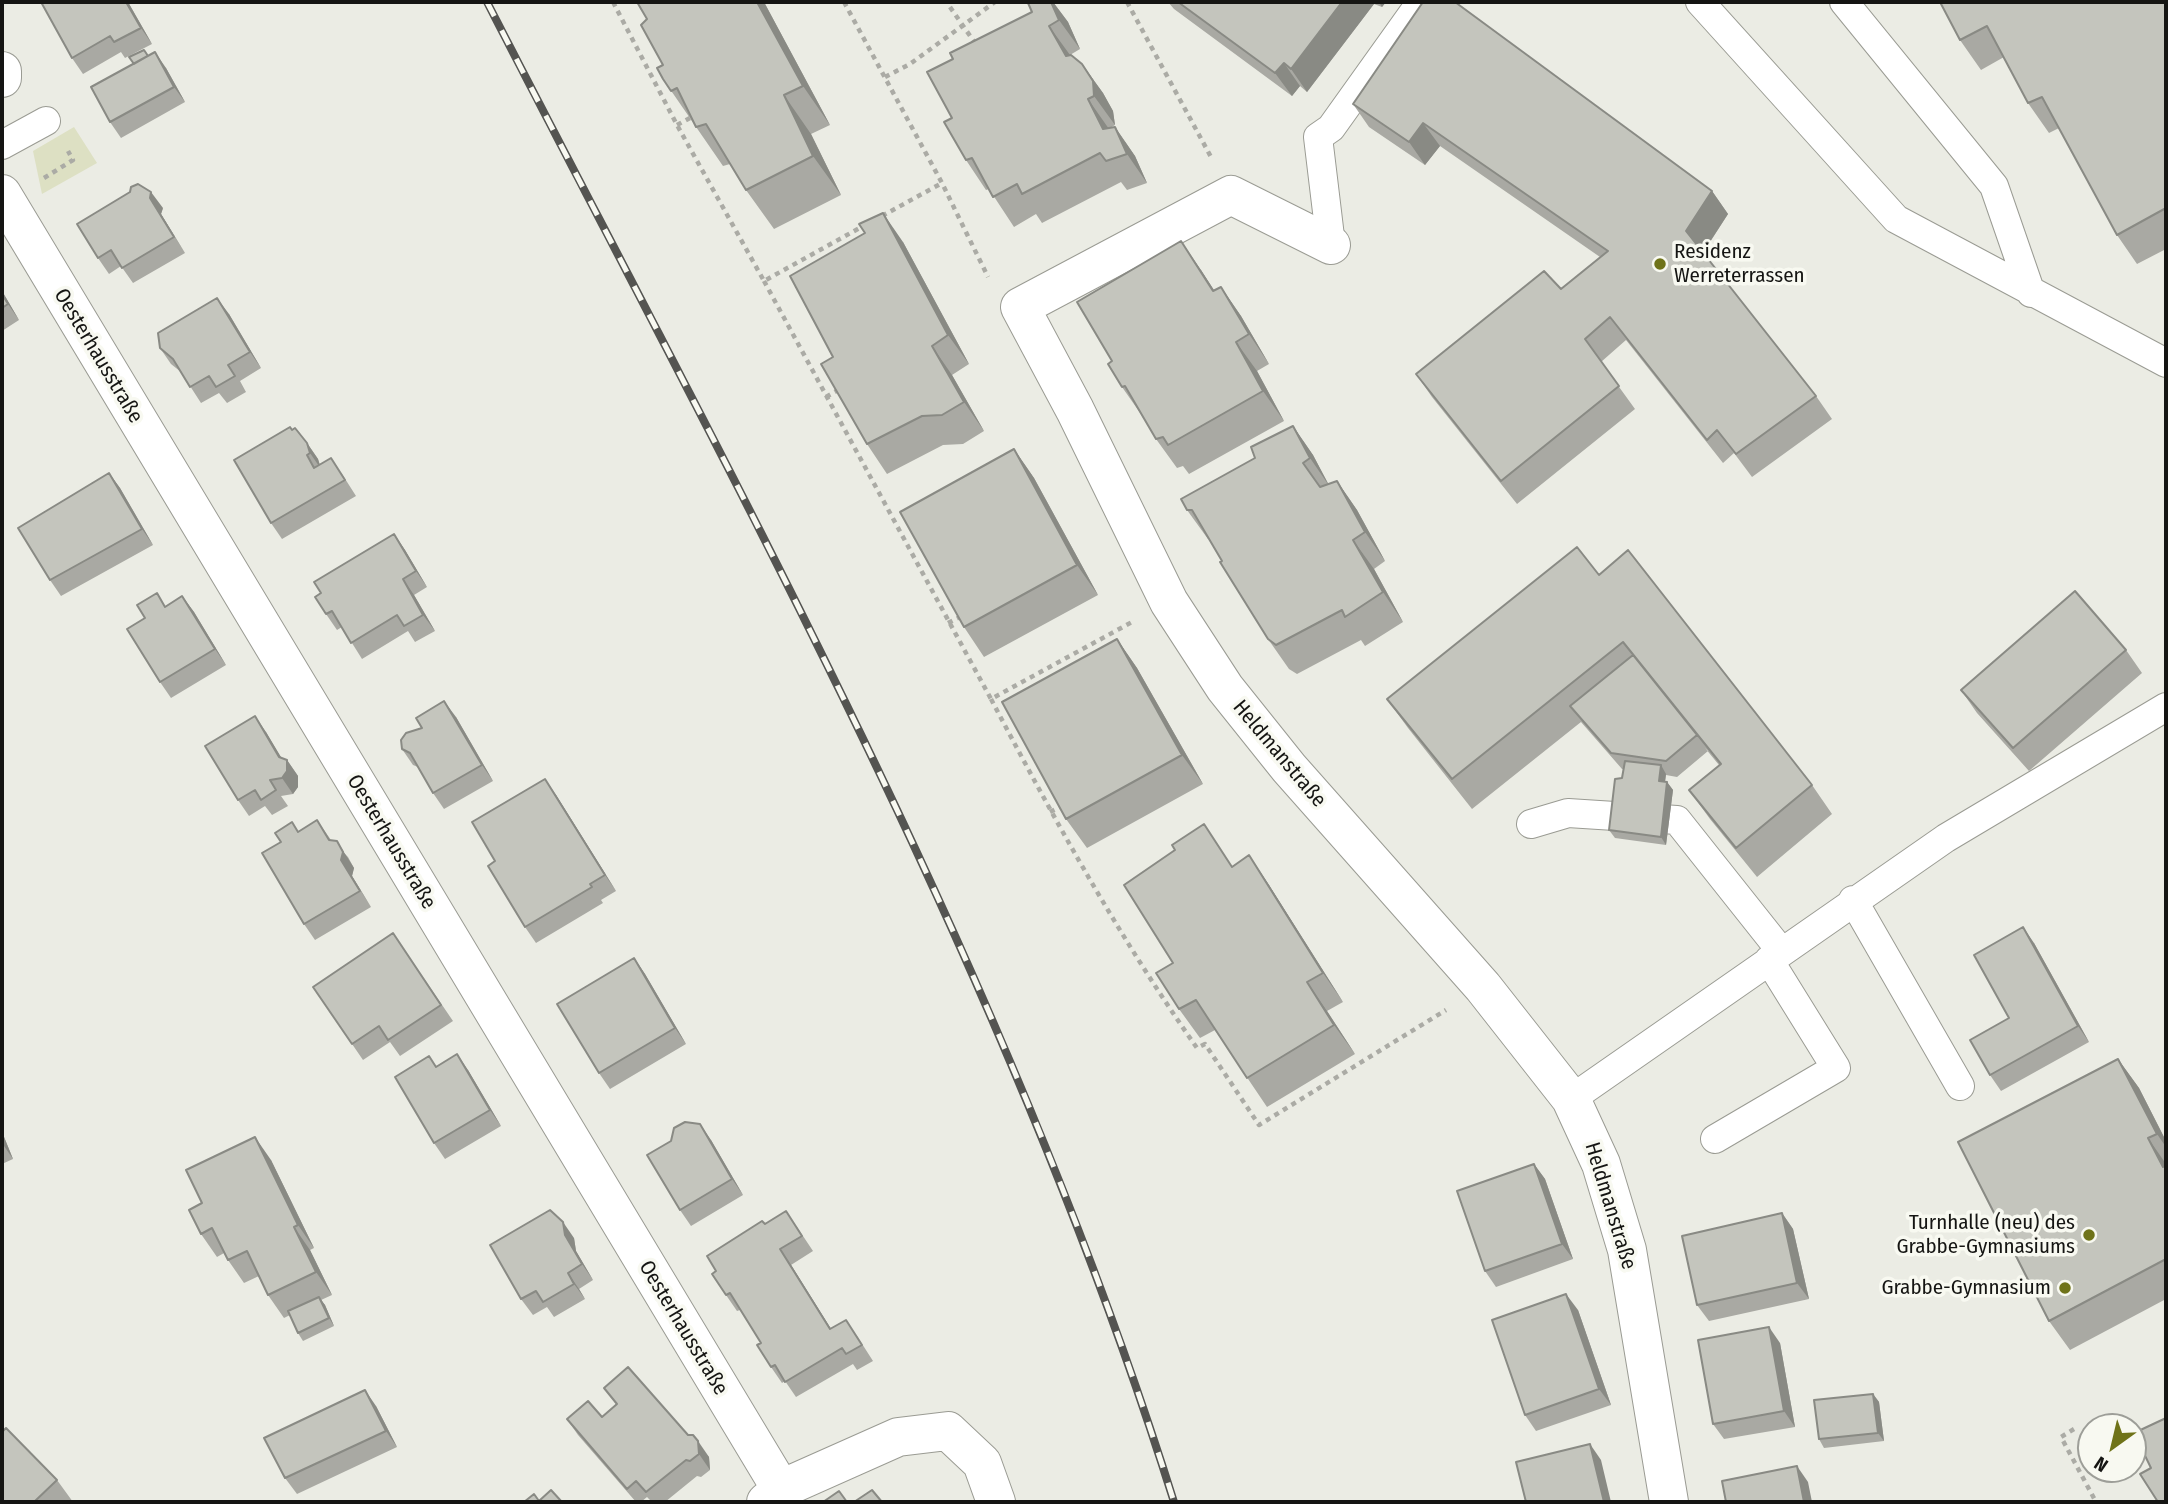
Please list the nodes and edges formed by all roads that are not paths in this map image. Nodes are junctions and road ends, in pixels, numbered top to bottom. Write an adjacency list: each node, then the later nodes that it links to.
1 (1421, 2): 9 (lane)
2 (1700, 2): 10 (lane)
3 (1844, 2): 10 (lane)
4 (2, 71): 5 (street)
5 (2, 78)
6 (46, 121): 7 (lane)
7 (2, 145)
8 (2, 194): 19 (street, Oesterhausstraße)
9 (1331, 245): 17 (street, Heldmanstraße)
10 (2031, 293): 11 (lane)
11 (2166, 363)
12 (2166, 707): 14 (lane)
13 (1531, 824): 15 (lane)
14 (1853, 901): 15 (lane); 16 (lane)
15 (1775, 956): 17 (lane); 18 (lane)
16 (1960, 1086)
17 (1572, 1099): 21 (street, Heldmanstraße)
18 (1714, 1139)
19 (773, 1496): 20 (street)
20 (996, 1502)
21 (1669, 1502)

